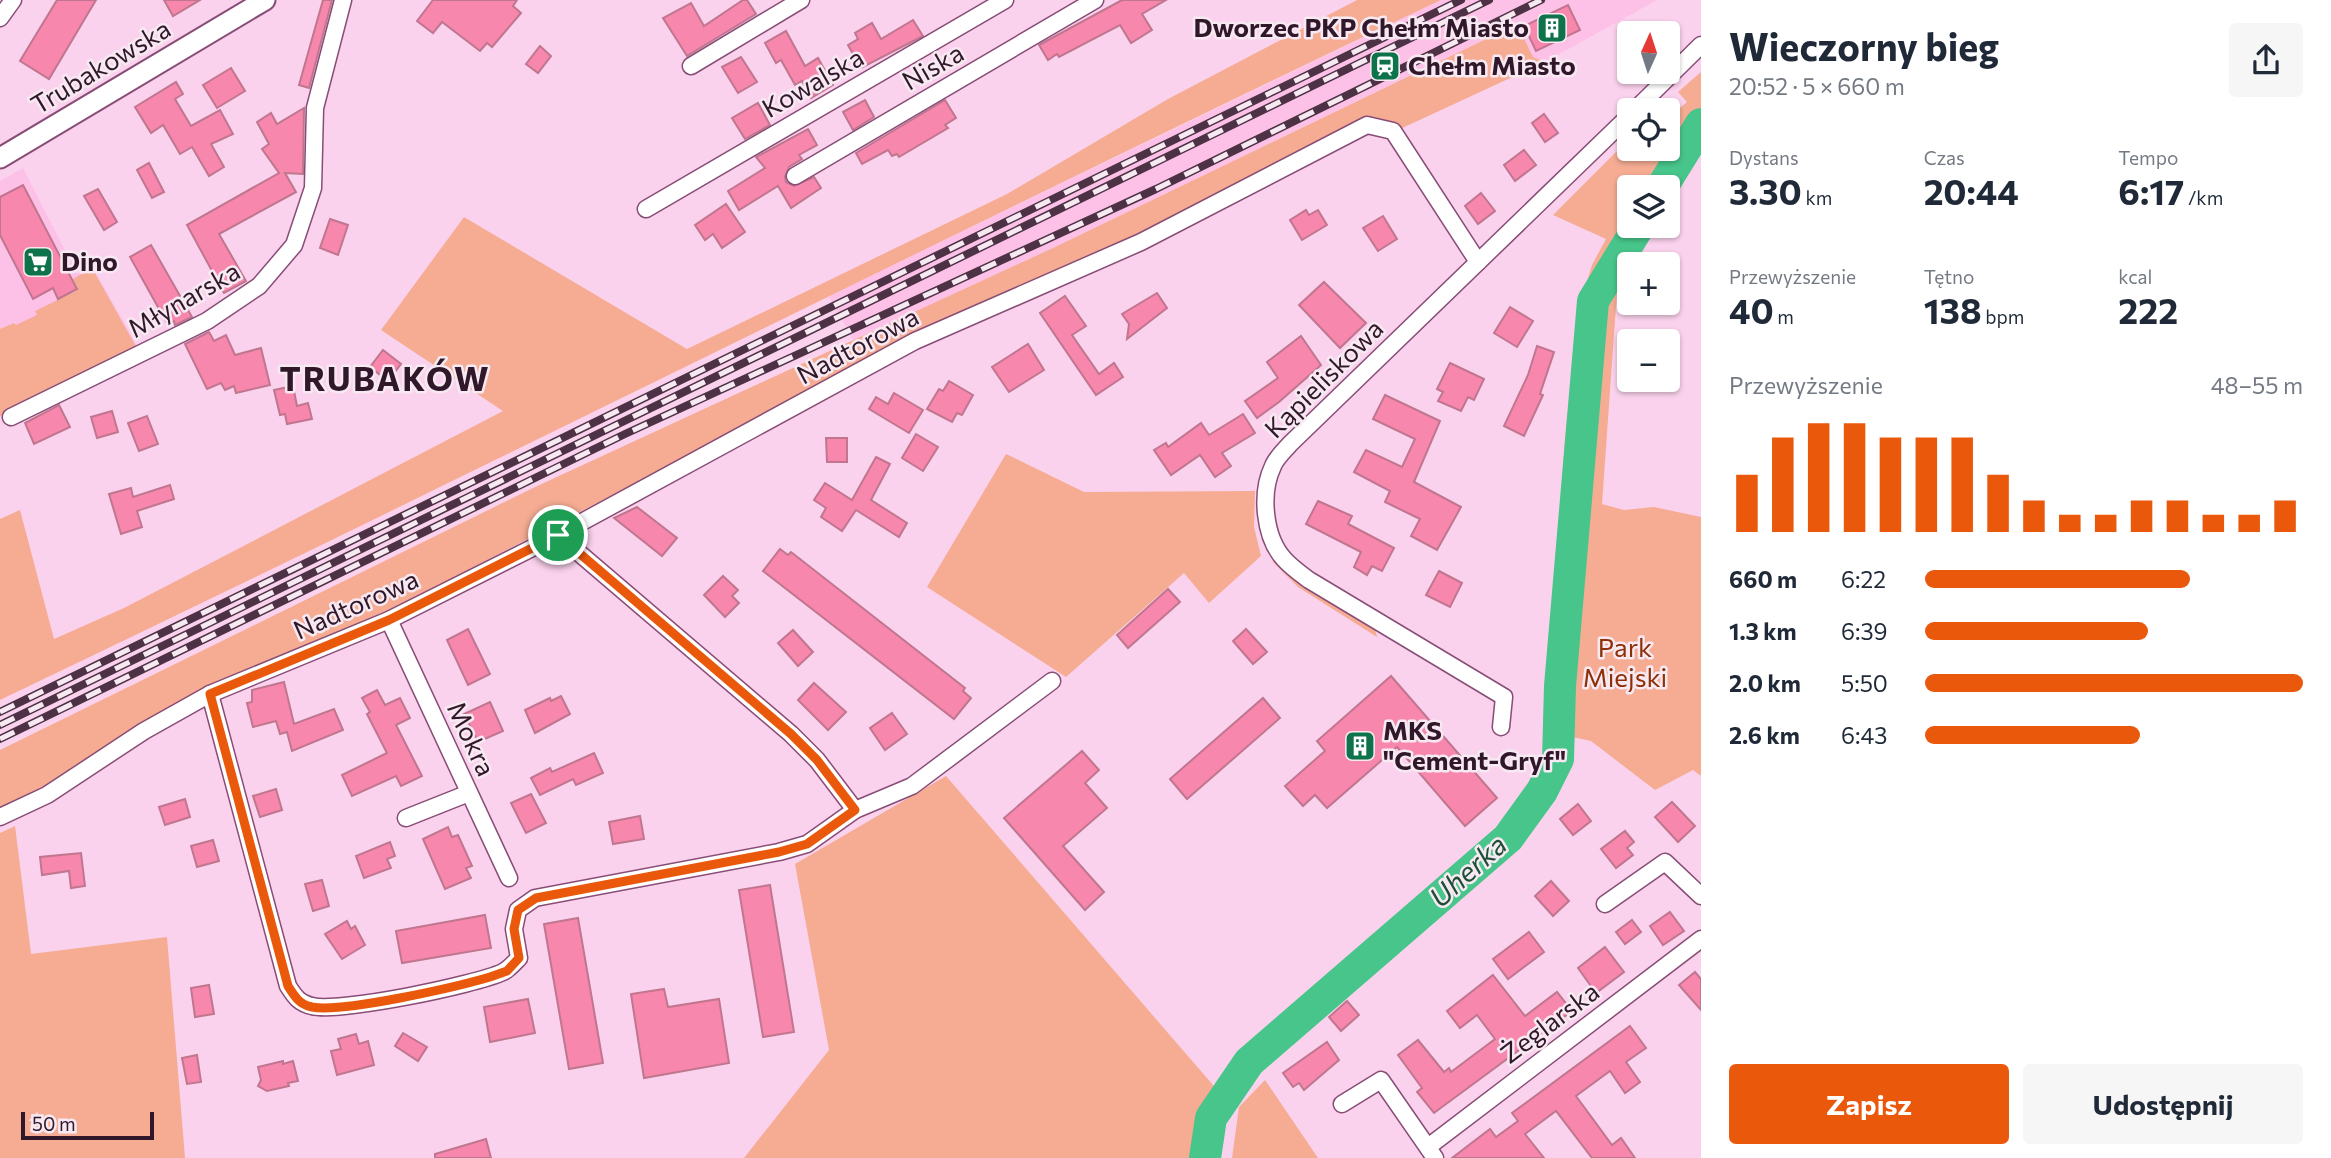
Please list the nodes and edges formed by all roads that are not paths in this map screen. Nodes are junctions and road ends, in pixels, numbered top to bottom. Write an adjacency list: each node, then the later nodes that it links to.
1 (13, 0): 7 (street)
2 (265, 0): 12 (street, Trubakowska)
3 (343, 0): 16 (street, Młynarska)
4 (802, 0): 9 (street)
5 (1005, 0): 14 (street, Kowalska)
6 (1096, 0): 13 (street, Niska)
7 (0, 18)
8 (1701, 45): 10 (street)
9 (691, 66)
10 (1647, 98)
11 (1617, 128): 15 (street, Kąpieliskowa)
12 (0, 158)
13 (795, 176)
14 (646, 209)
15 (1478, 262): 17 (street, Nadtorowa); 21 (street, Kąpieliskowa)
16 (11, 417)
17 (558, 535): 18 (street, Nadtorowa); 23 (street)
18 (389, 620): 20 (street, Nadtorowa); 22 (street, Mokra)
19 (1052, 681): 23 (street)
20 (210, 694): 23 (street); 24 (street, Nadtorowa)
21 (1501, 727)
22 (469, 793): 25 (street); 26 (street, Mokra)
23 (855, 810)
24 (0, 817)
25 (406, 818)
26 (509, 878)
27 (1701, 896): 28 (street)
28 (1605, 904)
29 (1701, 939): 31 (street, Żeglarska)
30 (1342, 1104): 31 (street)
31 (1432, 1153)

